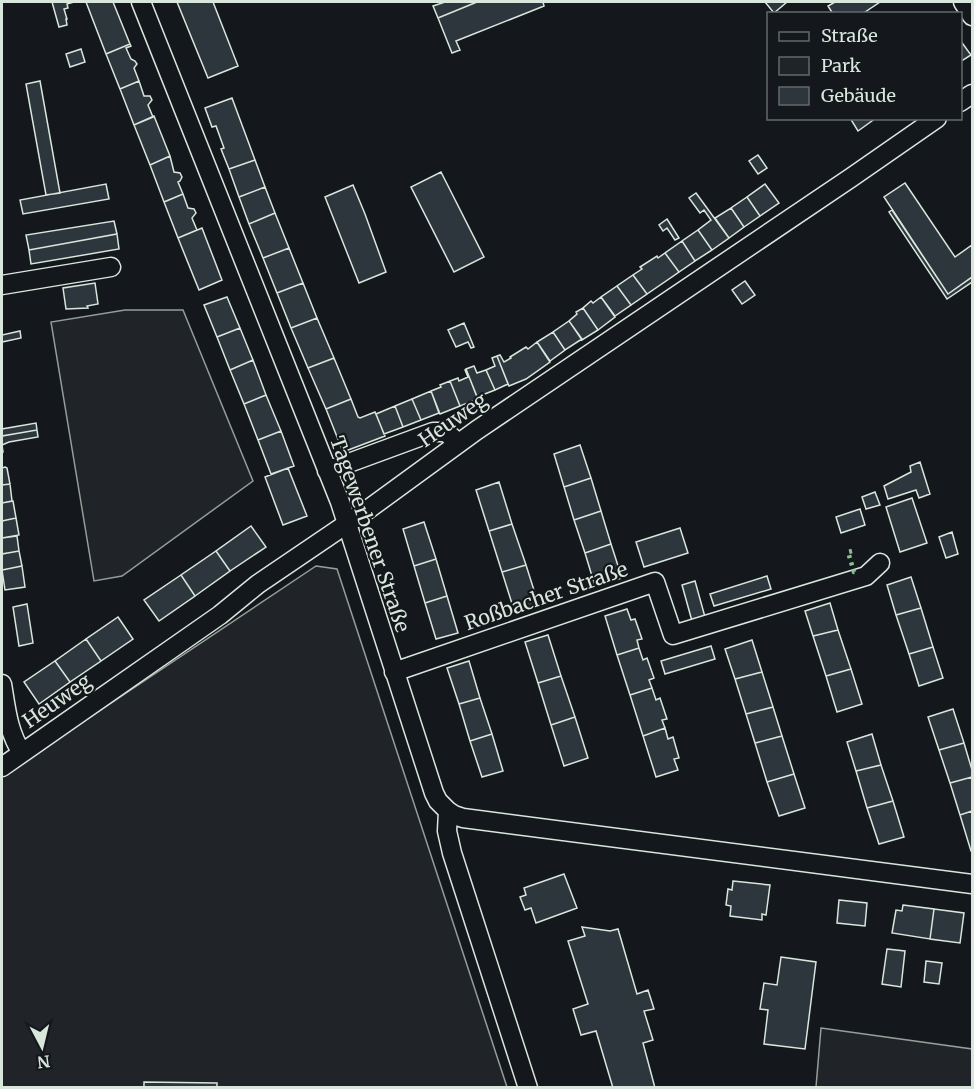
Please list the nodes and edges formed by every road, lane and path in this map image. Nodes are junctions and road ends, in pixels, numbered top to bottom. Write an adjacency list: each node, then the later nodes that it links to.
1 (141, 2): 8 (street, Tagewerbener Straße)
2 (963, 2): 3 (street)
3 (972, 16)
4 (934, 120): 7 (street, Heuweg)
5 (111, 267): 6 (street)
6 (2, 285)
7 (458, 443): 8 (street); 9 (street, Heuweg)
8 (327, 471): 9 (street, Tagewerbener Straße)
9 (347, 524): 11 (street, Tagewerbener Straße); 13 (street, Heuweg)
10 (880, 563): 11 (street, Roßbacher Straße)
11 (394, 672): 15 (street, Tagewerbener Straße)
12 (2, 684): 13 (street)
13 (22, 753): 14 (street, Heuweg)
14 (2, 767)
15 (448, 811): 16 (street); 17 (street)
16 (972, 884)
17 (528, 1088)

